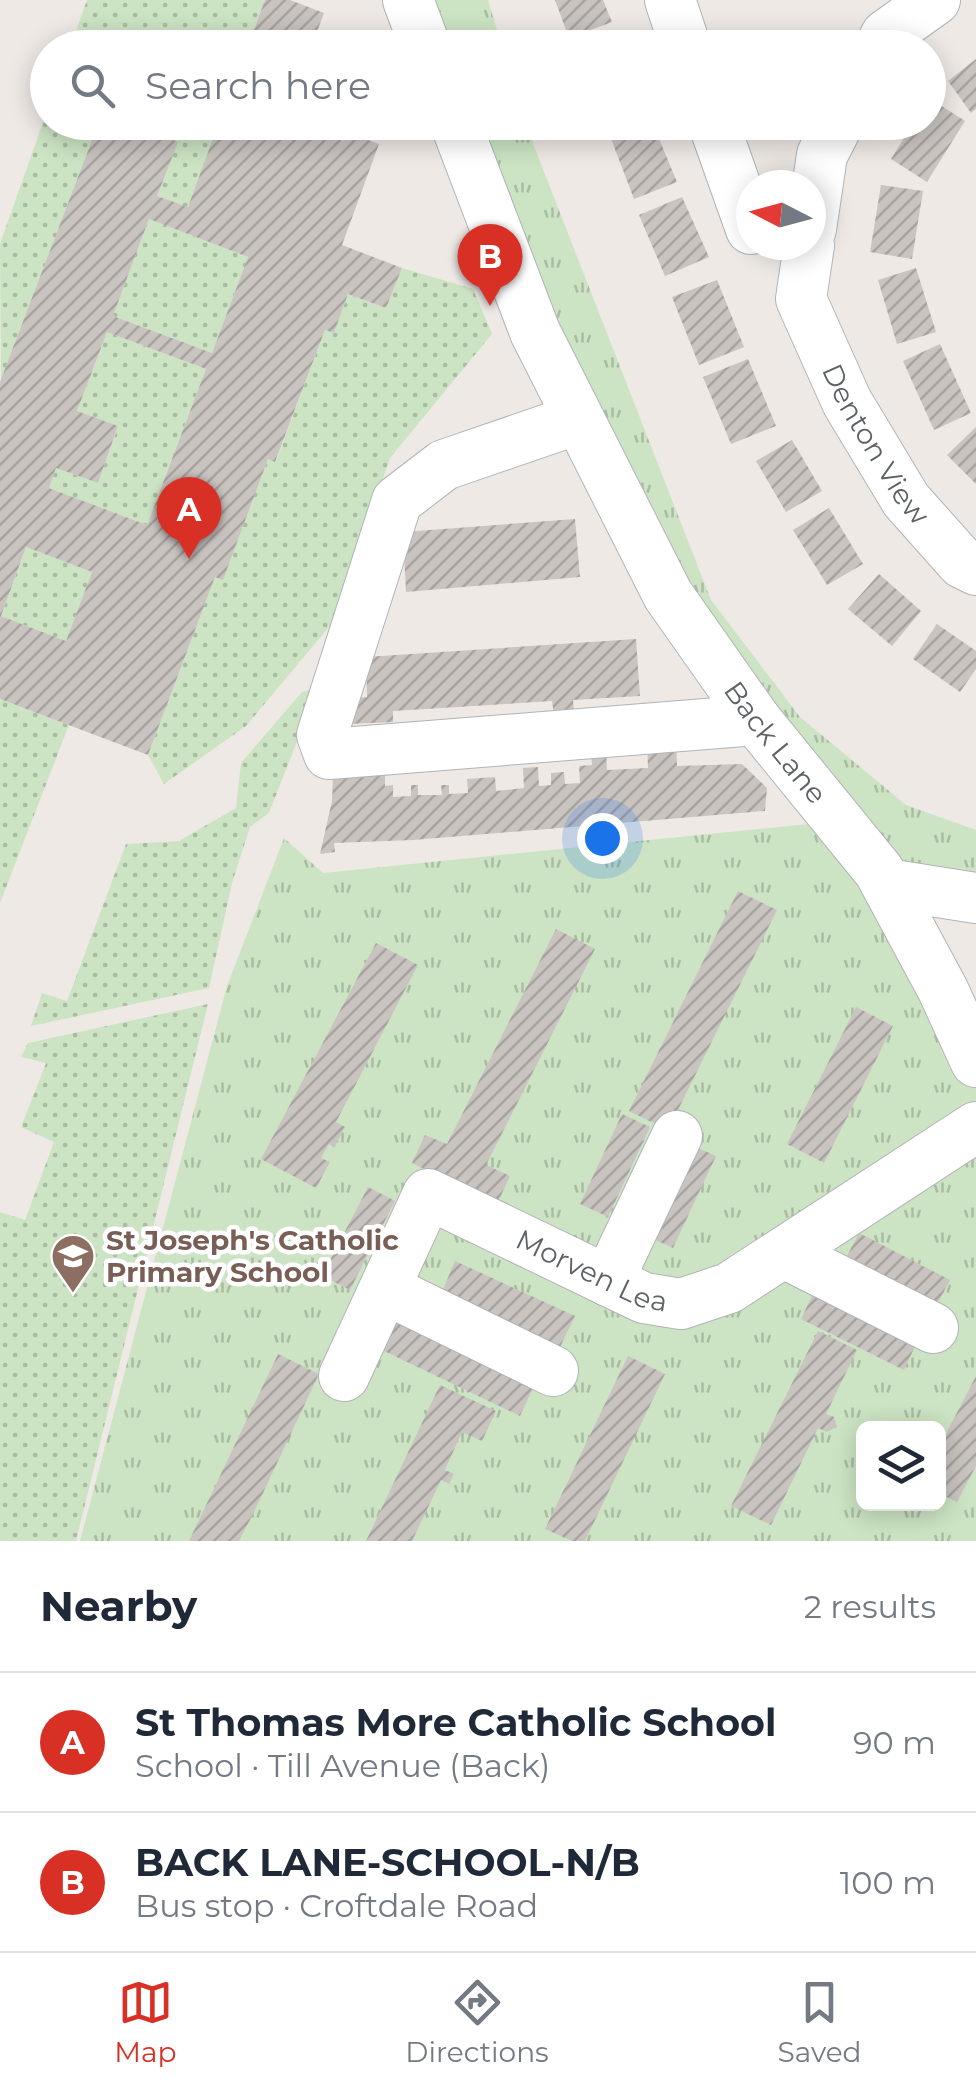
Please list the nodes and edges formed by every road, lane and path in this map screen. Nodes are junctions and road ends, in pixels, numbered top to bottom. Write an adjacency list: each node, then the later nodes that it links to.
1 (408, 0): 4 (street)
2 (670, 0): 5 (street)
3 (935, 0): 6 (street)
4 (419, 30)
5 (680, 30)
6 (893, 30)
7 (462, 140): 15 (street, Back Lane)
8 (719, 140): 11 (street)
9 (829, 140): 10 (street)
10 (820, 170)
11 (736, 187)
12 (771, 260): 14 (street, Denton View)
13 (807, 260): 14 (street)
14 (801, 299): 16 (street, Denton View)
15 (578, 419): 17 (street, Back Lane); 17 (street)
16 (976, 570)
17 (756, 720): 18 (street, Back Lane)
18 (886, 884): 19 (street); 20 (street, Back Lane)
19 (976, 898)
20 (976, 1062)
21 (976, 1127): 23 (street, Morven Lea)
22 (677, 1136): 24 (street)
23 (784, 1253): 24 (street, Morven Lea); 26 (street)
24 (608, 1281): 25 (street, Morven Lea)
25 (385, 1289): 27 (street); 28 (street, Morven Lea)
26 (934, 1328)
27 (554, 1371)
28 (344, 1376)

